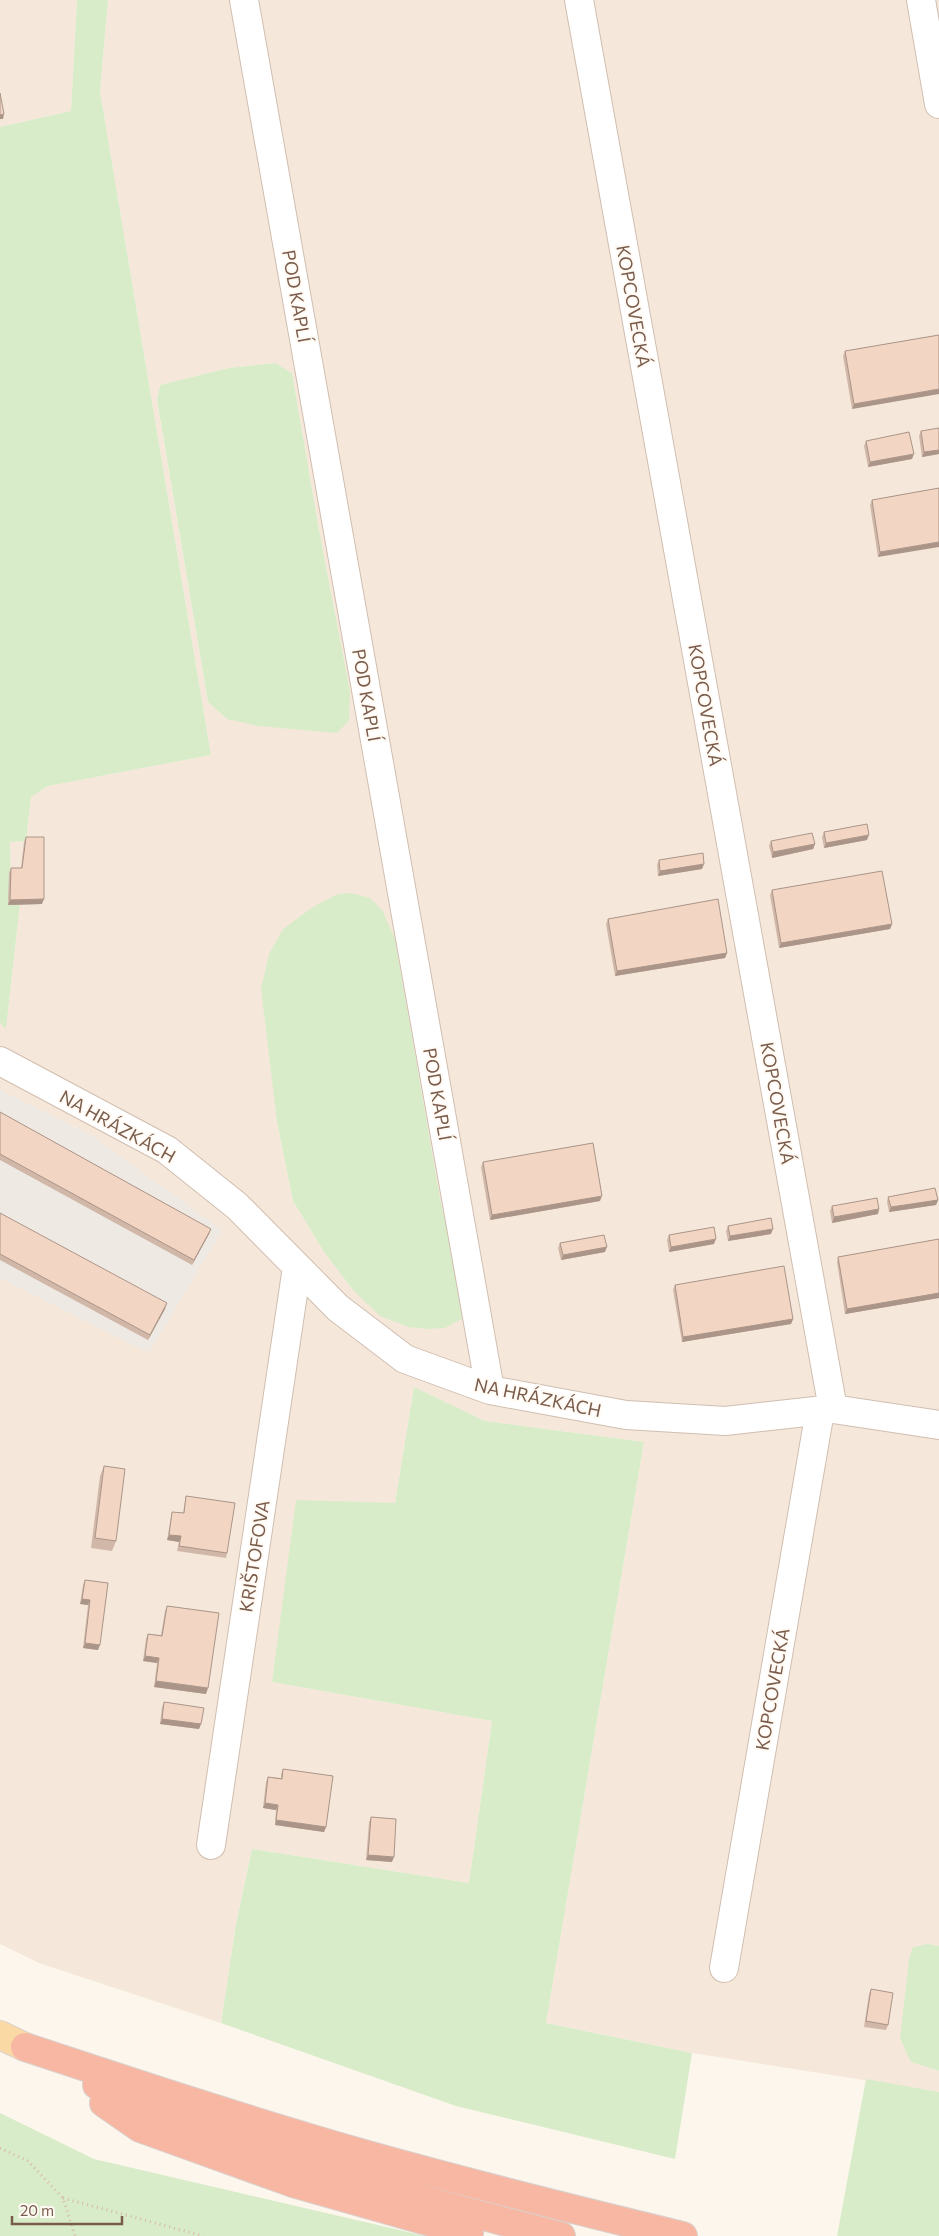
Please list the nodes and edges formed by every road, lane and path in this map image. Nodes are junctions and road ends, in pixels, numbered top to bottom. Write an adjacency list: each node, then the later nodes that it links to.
1 (244, 0): 7 (street, POD KAPLÍ)
2 (579, 0): 8 (street, KOPCOVECKÁ)
3 (921, 0): 4 (street)
4 (939, 104)
5 (0, 1062): 6 (street, NA HRÁZKÁCH)
6 (297, 1267): 7 (street, NA HRÁZKÁCH); 10 (street, KRIŠTOFOVA)
7 (490, 1390): 8 (street, NA HRÁZKÁCH)
8 (827, 1410): 9 (street, NA HRÁZKÁCH); 11 (street, KOPCOVECKÁ)
9 (939, 1425)
10 (211, 1845)
11 (724, 1968)
12 (0, 2035): 13 (main road)
13 (25, 2047): 18 (highway); 19 (highway); 20 (highway)
14 (0, 2148): 15 (path)
15 (63, 2198): 16 (path); 17 (path)
16 (75, 2236)
17 (204, 2236)
18 (481, 2236)
19 (561, 2236)
20 (683, 2236)

